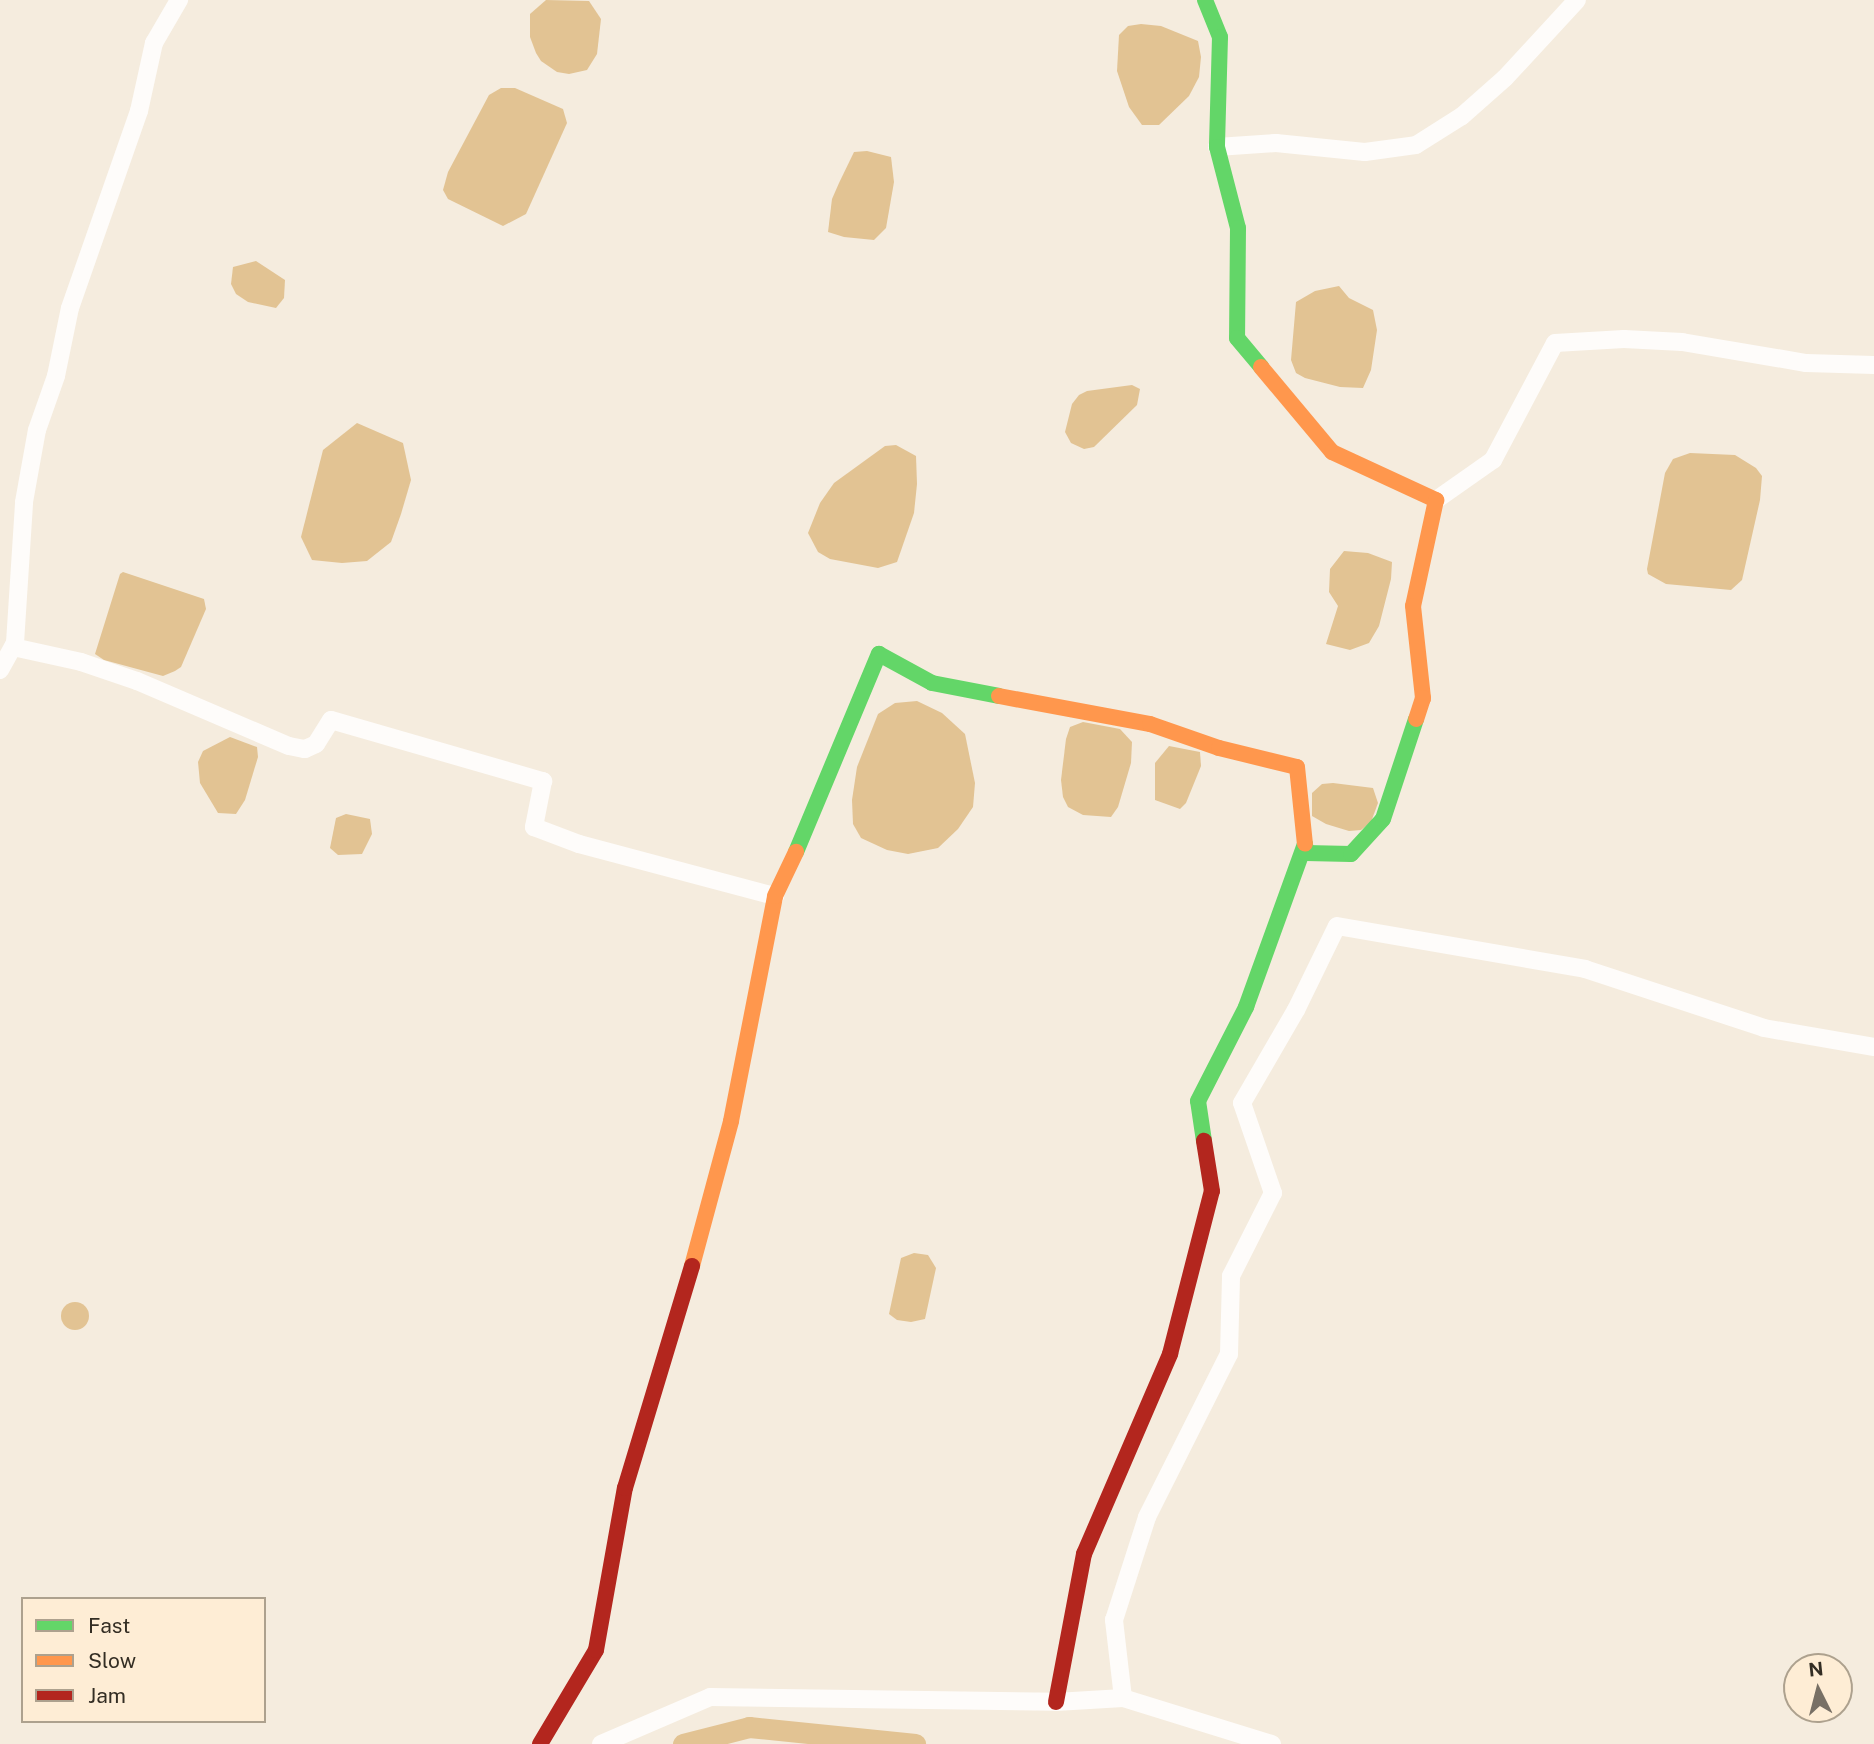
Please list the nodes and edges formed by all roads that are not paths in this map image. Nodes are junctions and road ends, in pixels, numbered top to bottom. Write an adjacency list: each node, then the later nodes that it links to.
1 (179, 0): 7 (street)
2 (1205, 0): 4 (street)
3 (1577, 0): 4 (street)
4 (1217, 146): 6 (street)
5 (1874, 365): 6 (street)
6 (1436, 500): 9 (street)
7 (13, 647): 8 (street); 10 (street)
8 (0, 670)
9 (1305, 844): 10 (street); 13 (street)
10 (775, 896): 14 (street)
11 (1874, 1047): 12 (street)
12 (1122, 1698): 13 (street); 16 (street)
13 (1056, 1702): 15 (street)
14 (540, 1744)
15 (601, 1744)
16 (1272, 1744)

